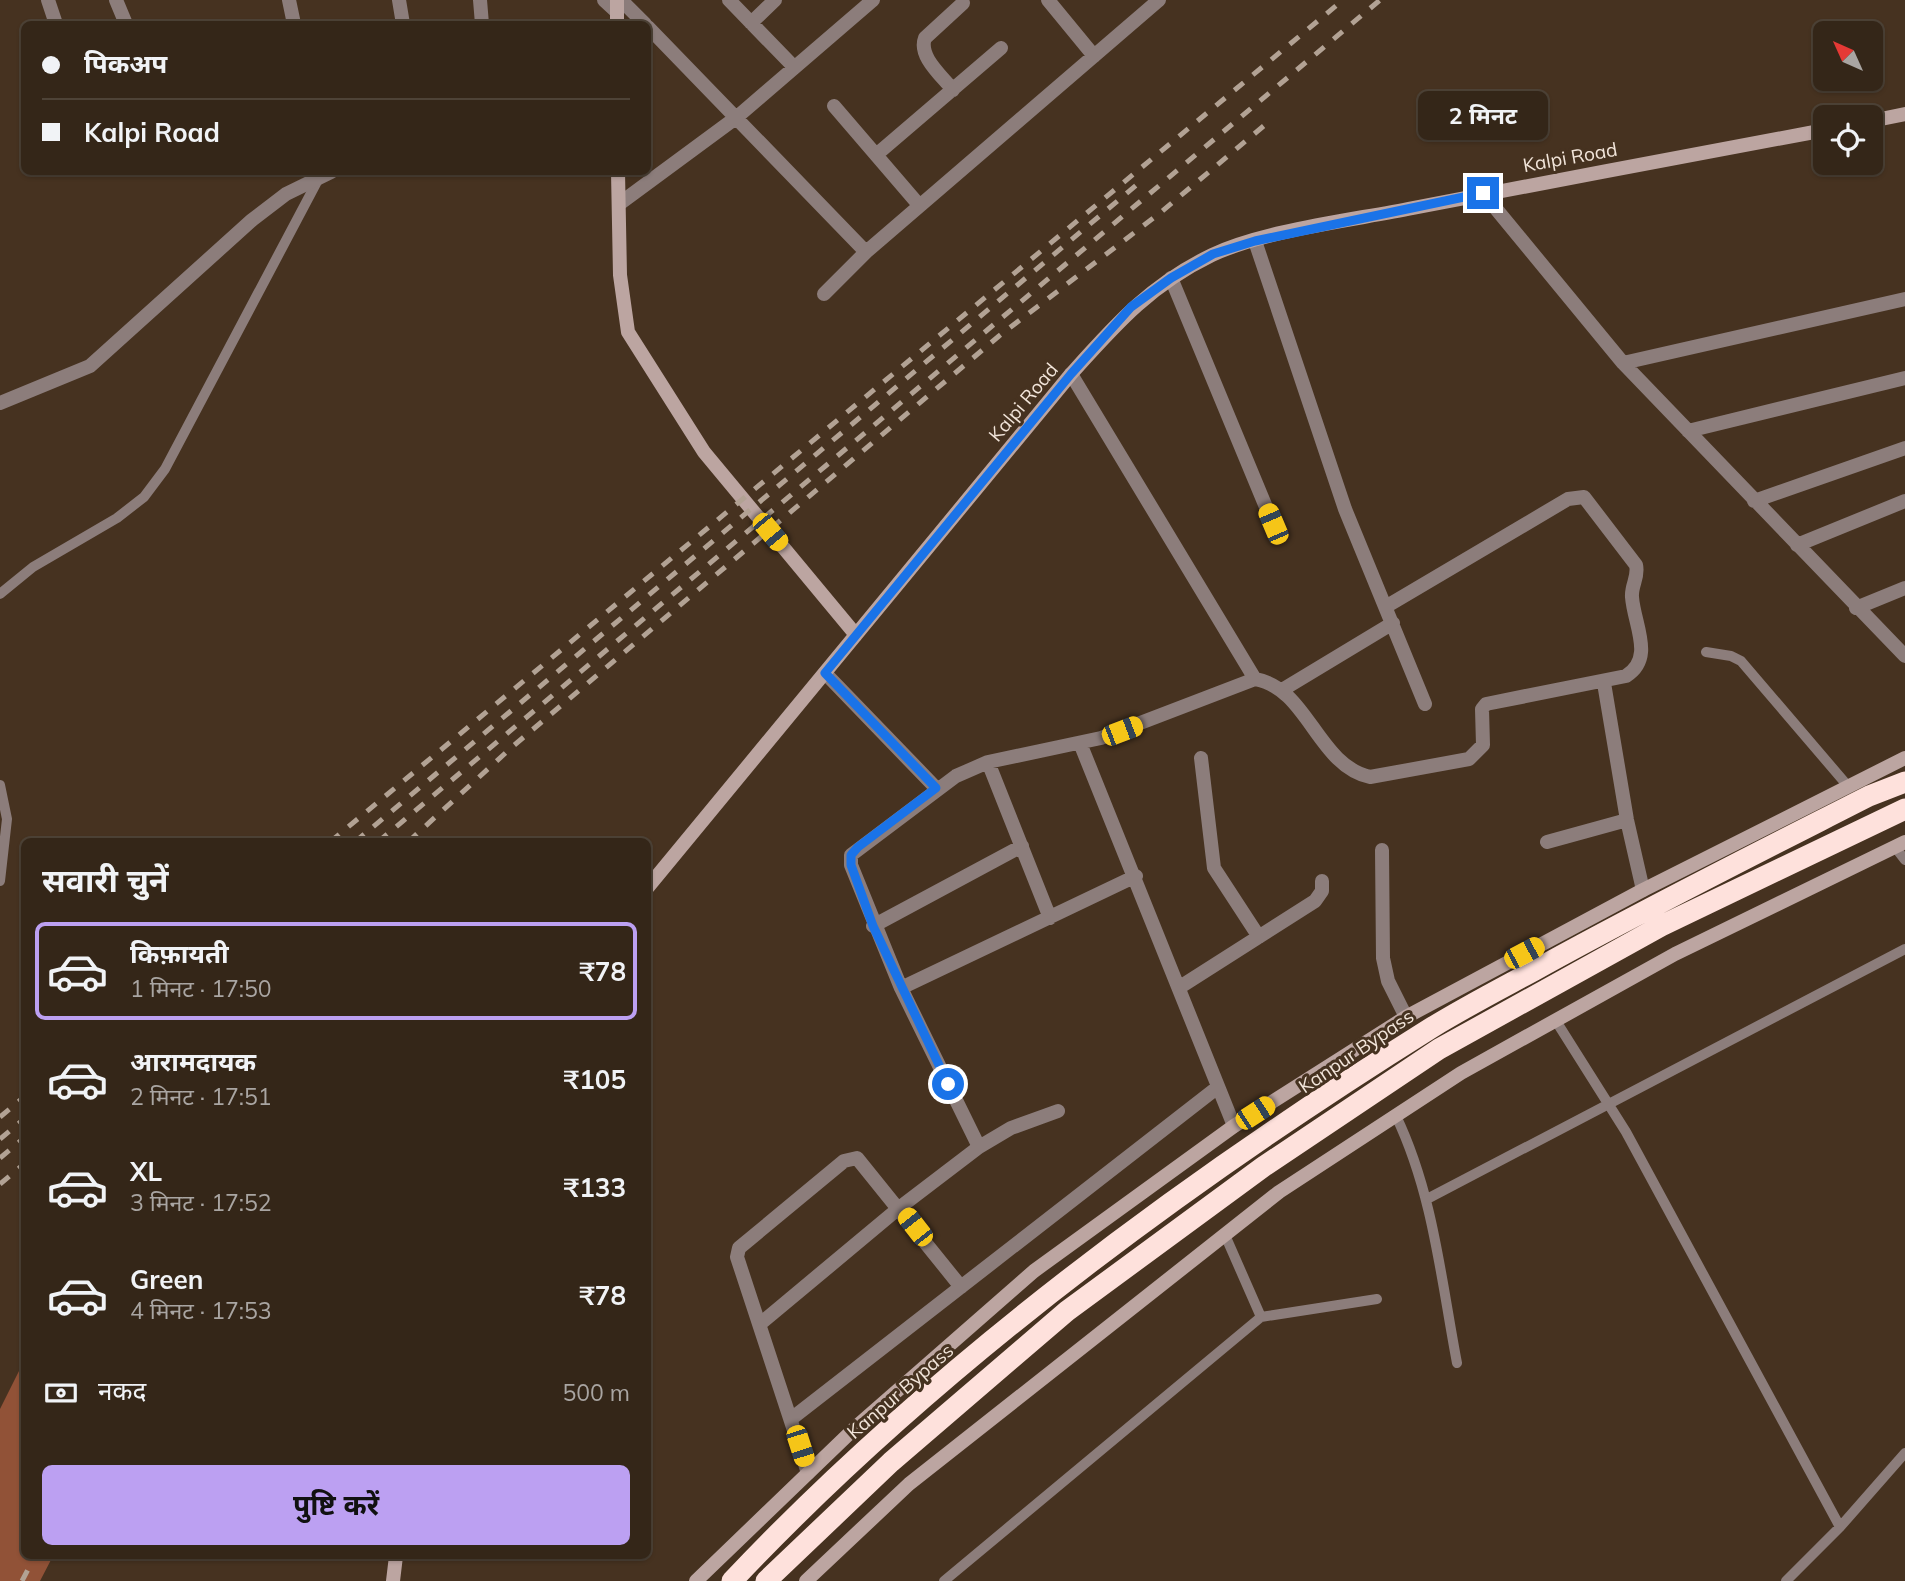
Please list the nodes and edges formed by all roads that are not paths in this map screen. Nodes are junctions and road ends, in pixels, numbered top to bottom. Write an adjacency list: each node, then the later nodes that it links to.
1 (48, 0): 14 (street)
2 (116, 0): 15 (street)
3 (289, 0): 16 (street)
4 (399, 0): 17 (street)
5 (480, 0): 18 (street)
6 (604, 0): 13 (street)
7 (729, 0): 20 (street)
8 (775, 0): 20 (street)
9 (873, 0): 24 (street)
10 (1048, 0): 23 (street)
11 (1160, 0): 23 (street)
12 (963, 3): 25 (street)
13 (618, 9): 19 (street)
14 (55, 21)
15 (125, 21)
16 (293, 21)
17 (402, 21)
18 (482, 21)
19 (638, 21)
20 (751, 23): 24 (street)
21 (651, 31): 28 (street)
22 (1001, 48): 25 (street)
23 (1094, 56): 37 (street)
24 (794, 67): 28 (street)
25 (953, 90): 31 (street)
26 (834, 106): 31 (street)
27 (1905, 114): 29 (main road)
28 (737, 117): 36 (street); 39 (street)
29 (1883, 119)
30 (1813, 132): 35 (main road, Kalpi Road)
31 (876, 155): 37 (street)
32 (324, 175): 46 (street)
33 (325, 175): 54 (lane)
34 (618, 175): 36 (main road)
35 (1483, 193): 38 (main road, Kalpi Road); 43 (street)
36 (619, 204): 58 (main road)
37 (919, 205): 39 (street)
38 (1255, 241): 40 (main road, Kalpi Road); 55 (street)
39 (866, 252): 41 (street)
40 (1171, 278): 44 (main road, Kalpi Road); 51 (street)
41 (824, 293)
42 (1905, 299): 43 (street)
43 (1623, 363): 47 (street)
44 (1071, 374): 58 (main road, Kalpi Road); 62 (street)
45 (1905, 378): 47 (street)
46 (0, 403)
47 (1688, 431): 49 (street)
48 (1905, 448): 49 (street)
49 (1754, 501): 52 (street)
50 (1905, 501): 52 (street)
51 (1273, 524)
52 (1797, 545): 56 (street)
53 (1905, 588): 56 (street)
54 (0, 594)
55 (1387, 606): 57 (street); 63 (street)
56 (1856, 608): 60 (street)
57 (1393, 623): 64 (street); 65 (street)
58 (856, 635): 61 (main road, Kalpi Road)
59 (1706, 652): 72 (lane)
60 (1905, 656)
61 (825, 673): 73 (street); 84 (main road, Kalpi Road)
62 (1255, 679): 64 (street); 66 (street)
63 (1604, 683): 64 (street); 75 (street)
64 (1282, 690)
65 (1425, 704)
66 (1080, 743): 69 (street); 81 (street)
67 (1201, 758): 88 (street)
68 (1905, 758): 72 (main road)
69 (988, 762): 73 (street); 78 (street)
70 (1899, 784): 72 (highway, Kanpur Bypass)
71 (0, 785): 82 (lane)
72 (1857, 787): 85 (main road); 115 (highway, Kanpur Bypass)
73 (936, 788): 87 (street)
74 (1898, 812): 116 (highway)
75 (1627, 820): 76 (street); 85 (street)
76 (1546, 842)
77 (1900, 844): 80 (lane); 93 (main road)
78 (1021, 846): 86 (street); 87 (street)
79 (1382, 850): 92 (street)
80 (1905, 860)
81 (1136, 876): 86 (street); 90 (street)
82 (0, 881)
83 (1322, 881): 88 (street)
84 (651, 883)
85 (1643, 890): 92 (main road)
86 (1050, 918): 91 (street)
87 (873, 926): 91 (street)
88 (1259, 937): 90 (street)
89 (1905, 950): 95 (lane)
90 (1180, 987): 94 (street)
91 (901, 988): 99 (street)
92 (1406, 1017): 98 (main road)
93 (1556, 1021): 95 (lane); 97 (main road)
94 (1219, 1087): 98 (street); 103 (street)
95 (1609, 1103): 100 (lane); 111 (lane)
96 (1058, 1111): 99 (street)
97 (1396, 1116): 100 (lane); 102 (main road)
98 (1234, 1126): 110 (main road)
99 (979, 1147): 101 (street)
100 (1427, 1199): 107 (lane)
101 (899, 1208): 103 (street); 106 (street); 106 (street)
102 (1225, 1235): 105 (lane); 117 (main road)
103 (961, 1287): 108 (street)
104 (1377, 1300): 105 (lane)
105 (1261, 1317): 118 (lane)
106 (760, 1324): 108 (street)
107 (1457, 1363)
108 (791, 1419): 110 (street)
109 (1905, 1454): 111 (lane)
110 (808, 1473): 114 (main road)
111 (1840, 1527): 119 (lane)
112 (396, 1559): 113 (main road)
113 (393, 1581)
114 (696, 1581)
115 (732, 1581)
116 (766, 1581)
117 (806, 1581)
118 (944, 1581)
119 (1786, 1581)

